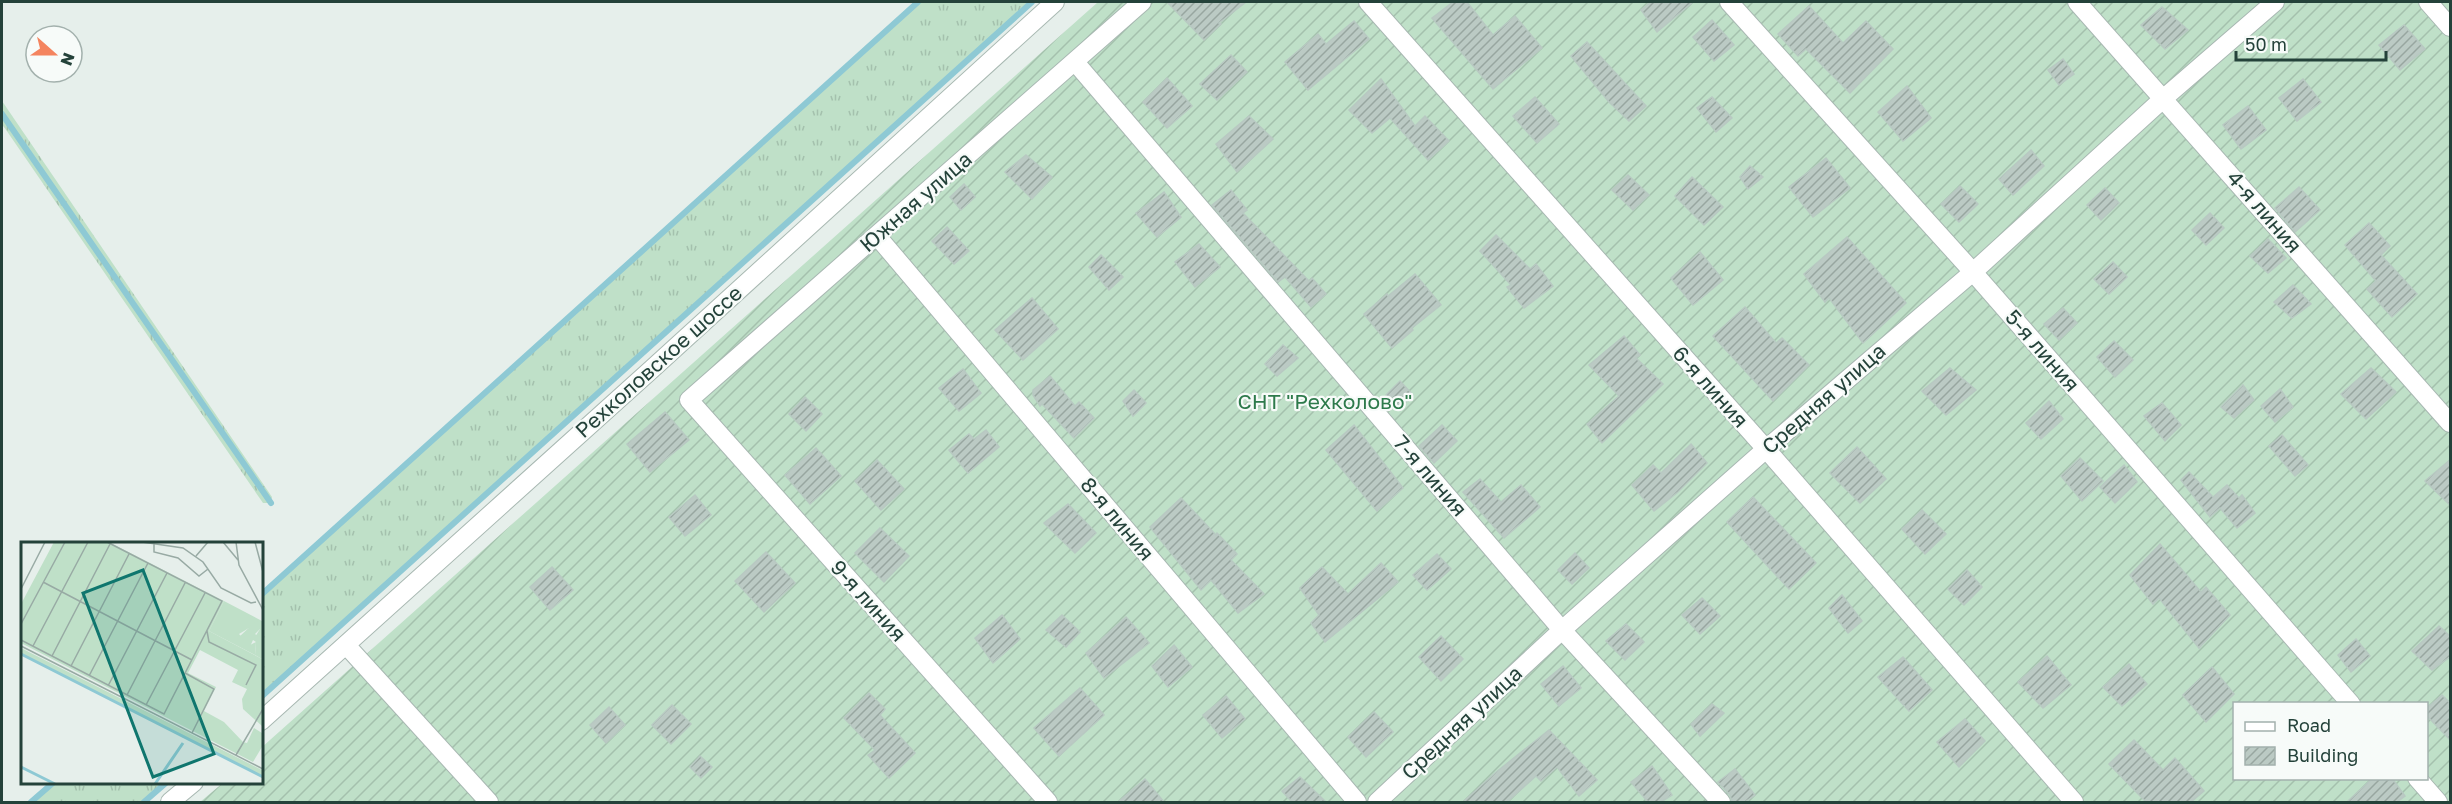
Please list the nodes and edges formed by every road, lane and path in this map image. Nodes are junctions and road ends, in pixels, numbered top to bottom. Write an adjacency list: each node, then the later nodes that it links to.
1 (1055, 2): 17 (street, Рехколовское шоссе)
2 (1142, 2): 9 (street, Южная улица)
3 (1368, 2): 15 (street, 6-я линия)
4 (1729, 2): 12 (street, 5-я линия)
5 (2077, 2): 10 (street, 4-я линия)
6 (2276, 2): 10 (street, Средняя улица)
7 (2428, 2): 8 (street)
8 (2451, 27)
9 (1075, 62): 11 (street, Южная улица); 16 (street, 7-я линия)
10 (2164, 98): 12 (street, Средняя улица); 14 (street, 4-я линия)
11 (878, 236): 13 (street, Южная улица); 25 (street, 8-я линия)
12 (1973, 272): 15 (street, Средняя улица); 18 (street, 5-я линия)
13 (689, 400): 24 (street, 9-я линия)
14 (2451, 423)
15 (1766, 449): 16 (street, Средняя улица); 28 (street, 6-я линия)
16 (1562, 630): 26 (street, Средняя улица); 27 (street, 7-я линия)
17 (346, 645): 19 (street, Рехколовское шоссе); 23 (street)
18 (2349, 702)
19 (262, 720)
20 (2419, 780): 29 (street)
21 (193, 783): 22 (street)
22 (170, 802)
23 (489, 802)
24 (1048, 802)
25 (1357, 802)
26 (1377, 802)
27 (1721, 802)
28 (2074, 802)
29 (2438, 802)

